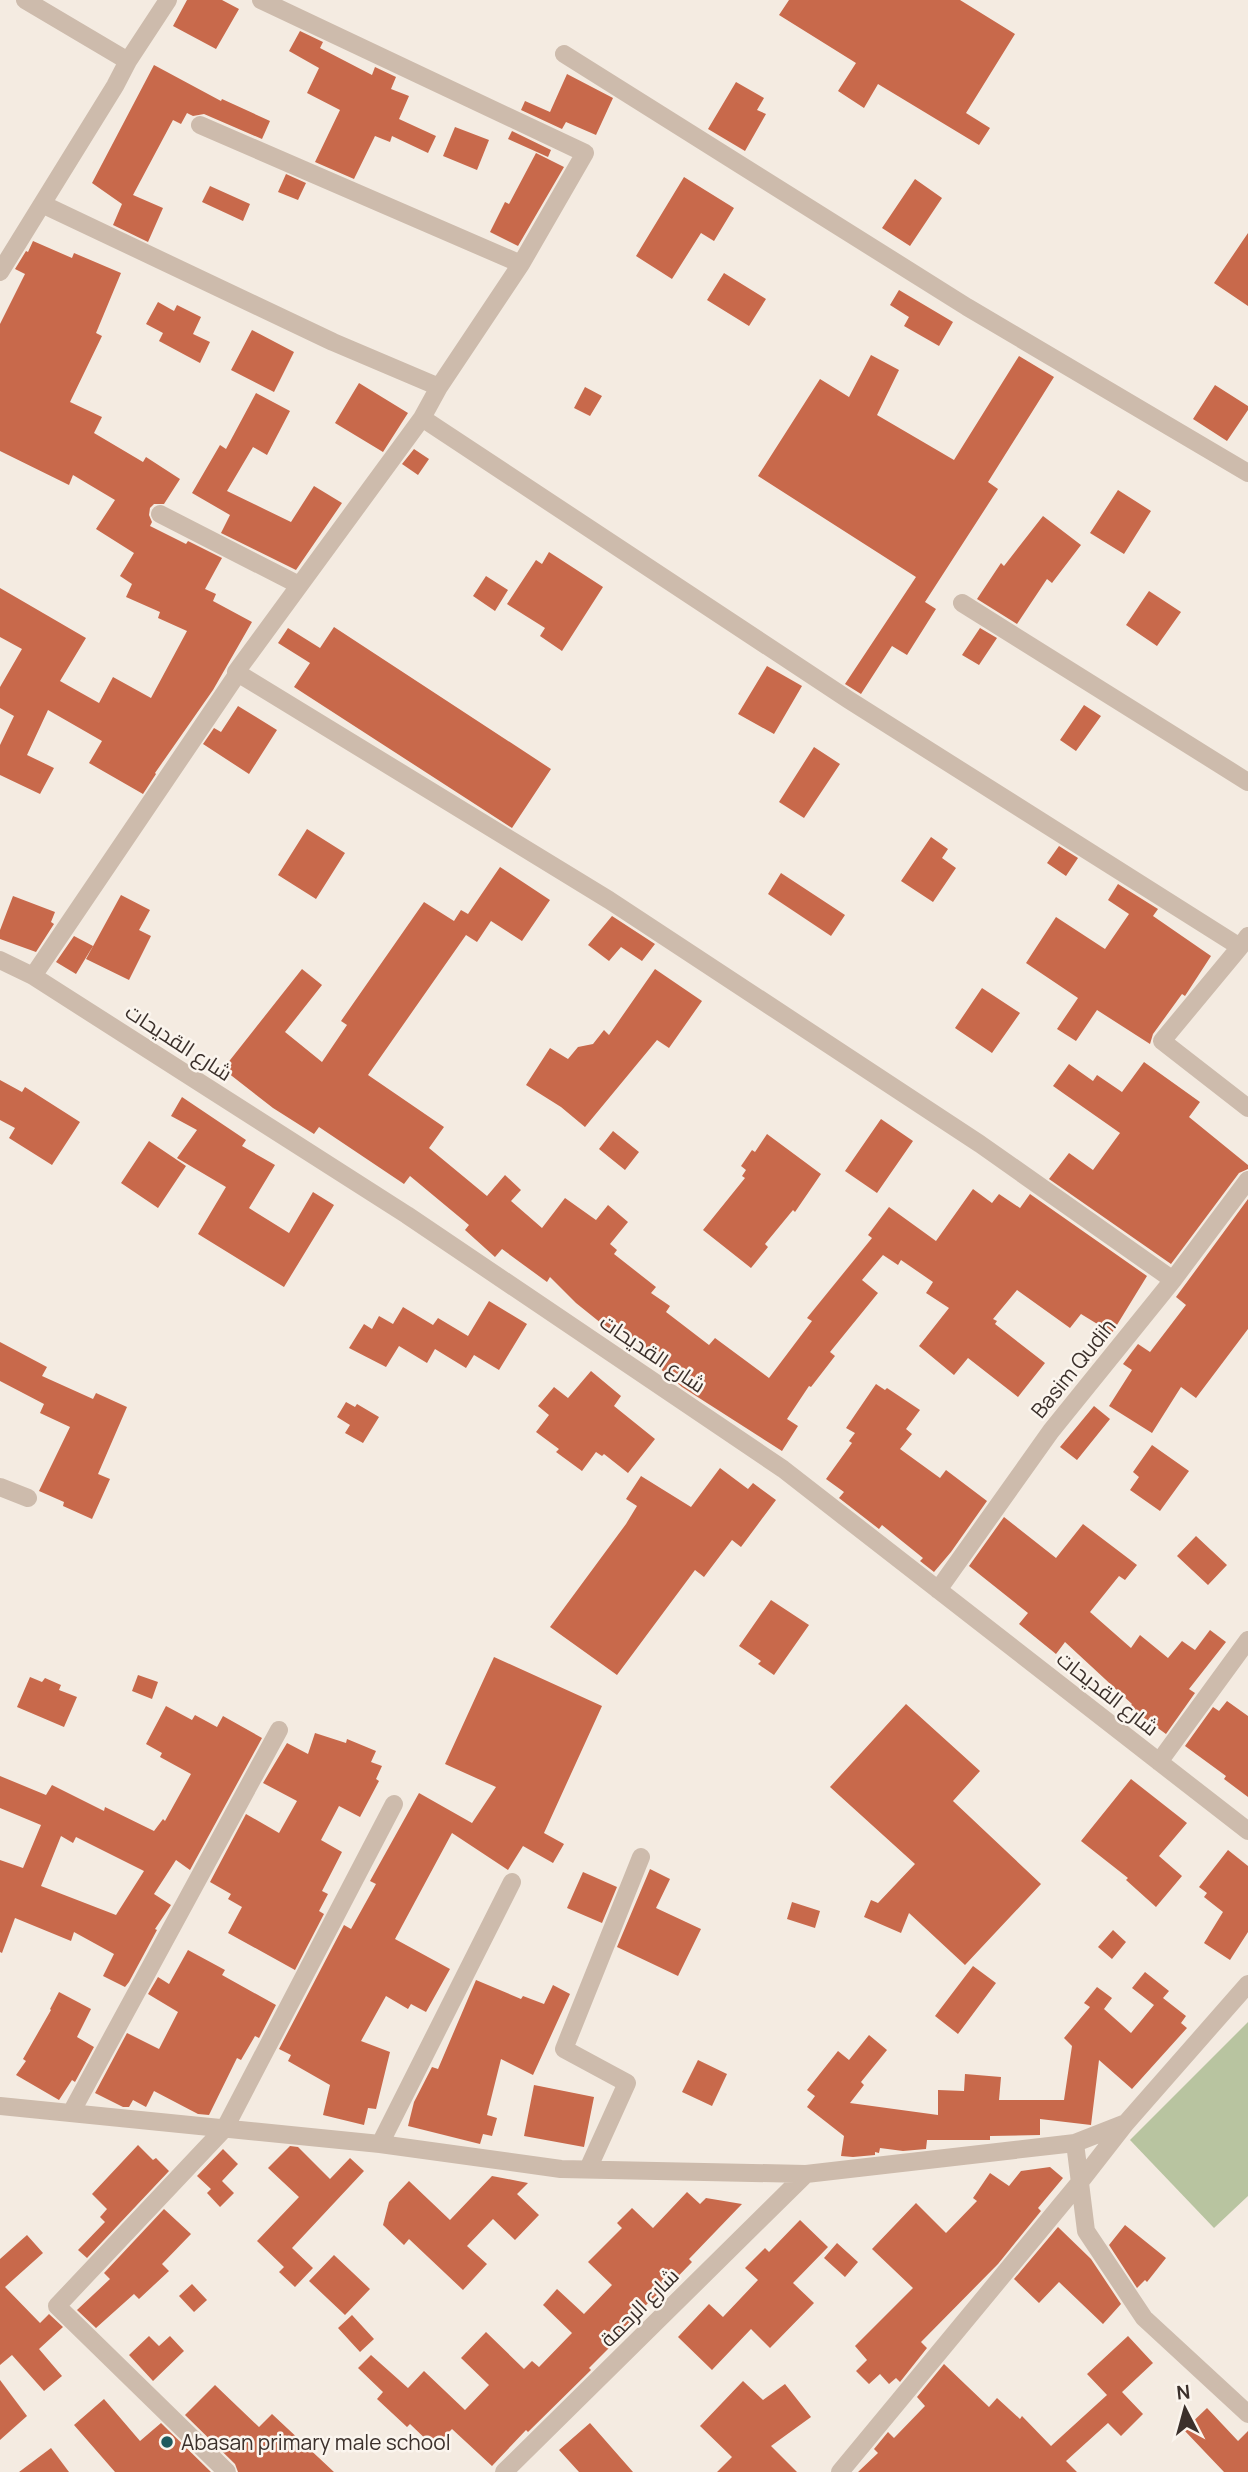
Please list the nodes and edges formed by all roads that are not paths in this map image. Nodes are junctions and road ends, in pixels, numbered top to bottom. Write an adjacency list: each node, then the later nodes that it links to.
1 (26, 0): 5 (street)
2 (168, 0): 5 (street)
3 (261, 0): 8 (street)
4 (564, 54): 12 (street)
5 (128, 61): 7 (street)
6 (200, 125): 8 (street)
7 (42, 204): 9 (street); 10 (street)
8 (521, 264): 10 (street)
9 (0, 272)
10 (439, 387): 11 (street)
11 (422, 418): 14 (street); 18 (street)
12 (1248, 473)
13 (160, 514): 14 (street)
14 (299, 584): 16 (street)
15 (962, 603): 17 (street)
16 (236, 672): 20 (street); 23 (street)
17 (1248, 782)
18 (1244, 941): 21 (street)
19 (0, 960): 20 (street, شارع القديحات)
20 (33, 976): 26 (street, شارع القديحات)
21 (1248, 1108)
22 (1248, 1180): 23 (street, Basim Qudih)
23 (1173, 1280): 26 (street, Basim Qudih)
24 (0, 1487): 25 (street)
25 (28, 1498)
26 (939, 1590): 29 (street, شارع القديحات)
27 (1248, 1640): 29 (street)
28 (279, 1730): 36 (street)
29 (1159, 1762): 31 (street, شارع القديحات)
30 (394, 1804): 38 (street)
31 (1248, 1831)
32 (641, 1857): 41 (street)
33 (512, 1882): 40 (street)
34 (1248, 1984): 37 (street)
35 (0, 2106): 36 (street)
36 (72, 2111): 38 (street)
37 (1126, 2123): 39 (street); 43 (street)
38 (225, 2128): 40 (street); 45 (street)
39 (1075, 2143): 42 (street); 43 (street)
40 (380, 2144): 41 (street)
41 (588, 2169): 42 (street)
42 (806, 2174): 46 (street, شارع الرحمة)
43 (1080, 2182): 44 (street); 47 (street)
44 (1248, 2414)
45 (227, 2472)
46 (504, 2472)
47 (840, 2472)

